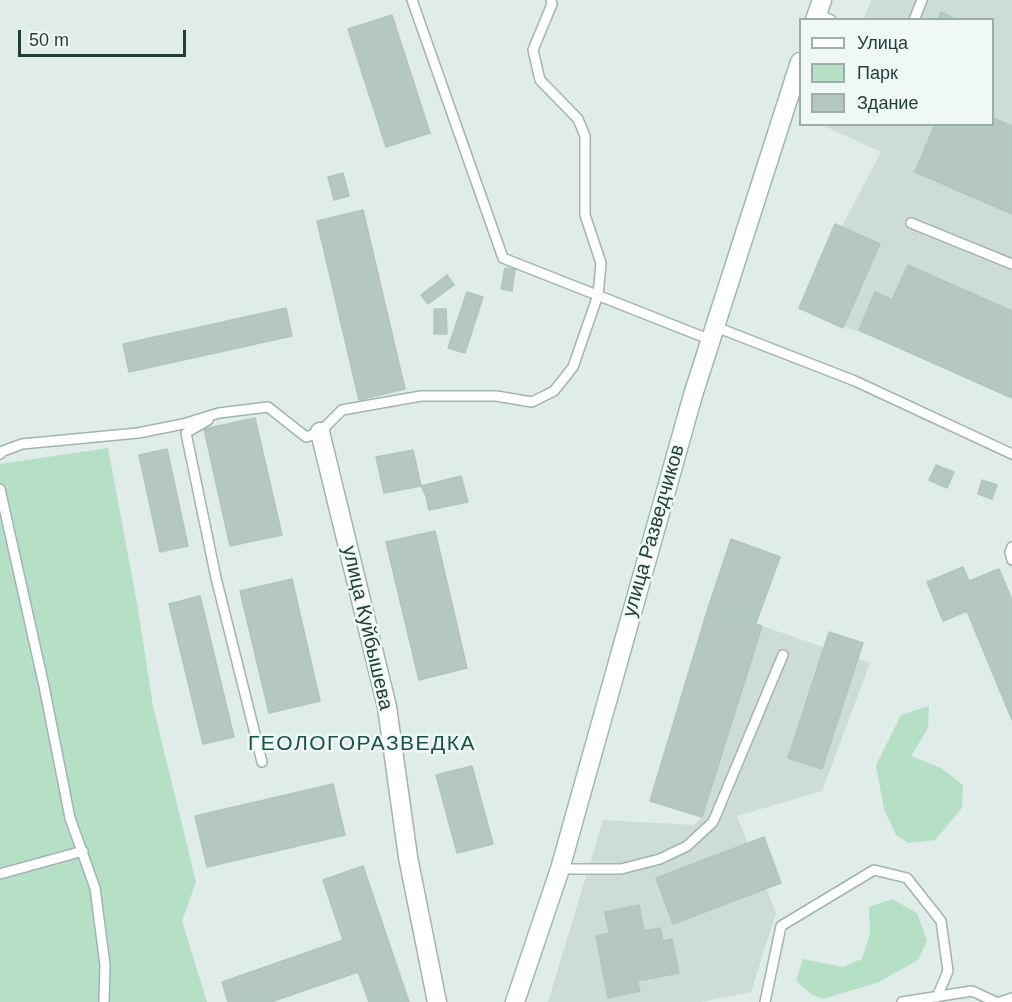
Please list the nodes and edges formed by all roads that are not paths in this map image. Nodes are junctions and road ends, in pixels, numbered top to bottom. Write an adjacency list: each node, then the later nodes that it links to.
1 (412, 0): 8 (lane)
2 (551, 0): 8 (lane)
3 (922, 0): 4 (lane)
4 (915, 18)
5 (799, 68): 9 (main road, улица Разведчиков)
6 (911, 223): 7 (lane)
7 (1012, 264)
8 (598, 295): 9 (lane); 11 (lane)
9 (713, 334): 13 (lane); 20 (main road, улица Разведчиков)
10 (219, 413): 11 (lane); 12 (lane); 18 (lane)
11 (320, 432): 25 (main road, улица Куйбышева)
12 (0, 454)
13 (1012, 454)
14 (0, 491): 19 (lane)
15 (1012, 547): 16 (lane)
16 (1012, 560)
17 (783, 656): 20 (lane)
18 (262, 762)
19 (82, 851): 21 (lane); 24 (lane)
20 (560, 869): 26 (main road, улица Разведчиков)
21 (0, 874)
22 (937, 997): 27 (lane); 28 (lane); 29 (lane)
23 (1012, 998): 29 (lane)
24 (104, 1002)
25 (437, 1002)
26 (515, 1002)
27 (765, 1002)
28 (902, 1002)
29 (998, 1002)

